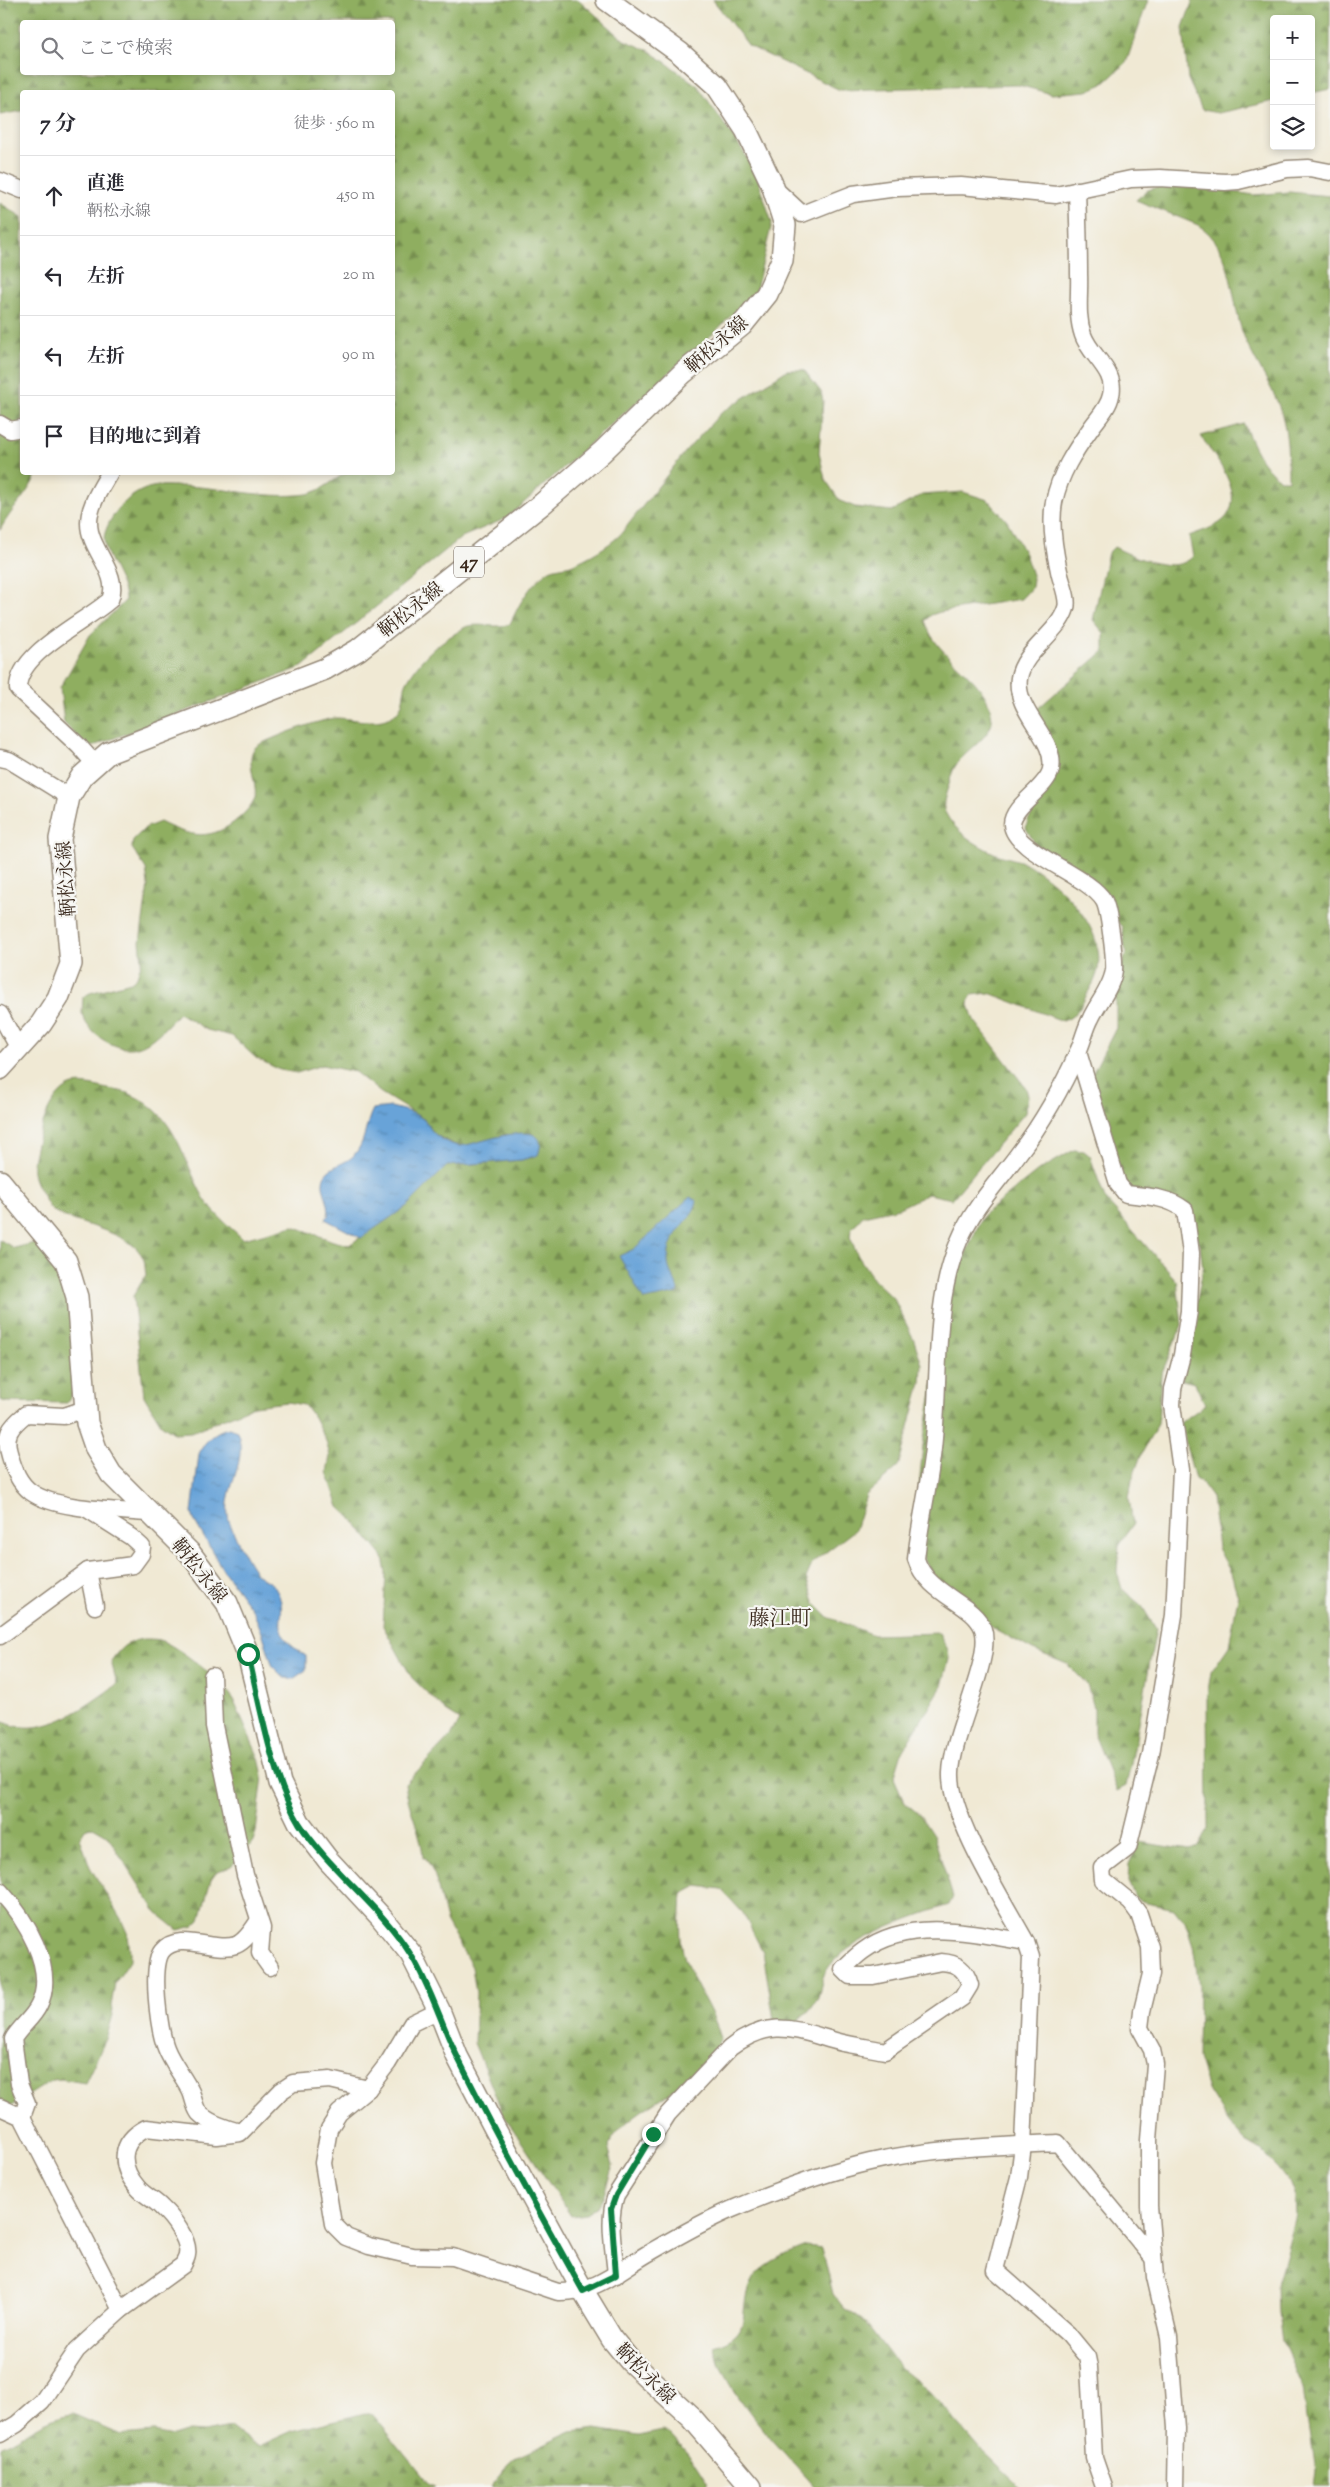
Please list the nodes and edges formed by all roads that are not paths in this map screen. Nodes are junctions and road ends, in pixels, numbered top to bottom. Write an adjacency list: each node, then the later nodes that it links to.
1 (607, 0): 4 (main road, 鞆松永線 / 47)
2 (1330, 172): 6 (street)
3 (0, 181): 5 (street)
4 (774, 188): 6 (street); 11 (main road, 鞆松永線 / 47)
5 (20, 189)
6 (1077, 190): 15 (street)
7 (0, 424): 8 (street)
8 (20, 428)
9 (108, 475): 11 (street)
10 (0, 758): 12 (street)
11 (95, 764): 12 (main road, 鞆松永線 / 47)
12 (69, 797): 14 (main road, 鞆松永線 / 47)
13 (0, 1014): 14 (street)
14 (18, 1047): 16 (main road, 鞆松永線 / 47)
15 (1078, 1052): 28 (street); 36 (street)
16 (0, 1069)
17 (0, 1181): 19 (main road, 鞆松永線)
18 (6, 1423): 19 (street); 20 (street)
19 (87, 1423): 21 (main road, 鞆松永線)
20 (85, 1508): 21 (street); 22 (street)
21 (148, 1513): 30 (main road, 鞆松永線)
22 (88, 1572): 23 (street); 24 (street)
23 (95, 1606)
24 (0, 1636)
25 (212, 1676): 27 (street)
26 (0, 1891): 33 (street)
27 (259, 1920): 29 (street); 34 (street)
28 (1026, 1942): 35 (street); 37 (street)
29 (270, 1967)
30 (439, 2010): 31 (street); 38 (main road, 鞆松永線)
31 (368, 2089): 34 (street); 38 (street)
32 (0, 2107): 33 (street)
33 (22, 2117): 39 (street)
34 (240, 2133): 39 (street)
35 (1023, 2145): 36 (street); 37 (street); 42 (street)
36 (1153, 2258): 43 (street)
37 (616, 2275): 38 (street)
38 (583, 2291): 41 (main road, 鞆松永線)
39 (121, 2310): 40 (street)
40 (0, 2434)
41 (751, 2487)
42 (1104, 2487)
43 (1175, 2487)

